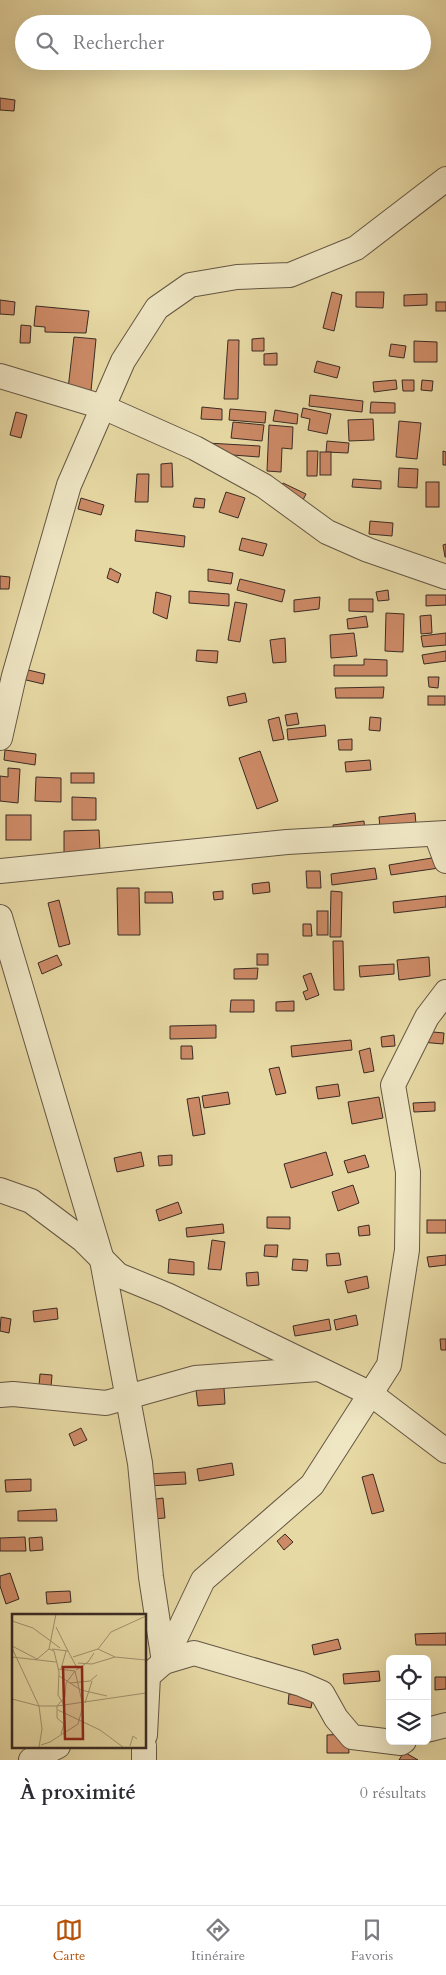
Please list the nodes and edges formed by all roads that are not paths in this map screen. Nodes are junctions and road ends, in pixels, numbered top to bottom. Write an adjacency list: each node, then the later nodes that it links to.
1 (446, 179): 3 (street)
2 (0, 376): 3 (street)
3 (103, 407): 4 (street); 5 (street)
4 (446, 577)
5 (0, 738)
6 (441, 834): 7 (street); 8 (street)
7 (446, 860)
8 (0, 871)
9 (0, 917): 12 (street)
10 (446, 992): 14 (street)
11 (0, 1190): 12 (street)
12 (102, 1260): 13 (street); 16 (street)
13 (320, 1369): 14 (street); 16 (street)
14 (370, 1394): 17 (street); 18 (street)
15 (0, 1396): 16 (street)
16 (127, 1396): 18 (street)
17 (446, 1451)
18 (153, 1672): 20 (street); 24 (street)
19 (446, 1724): 21 (street)
20 (146, 1727)
21 (431, 1729)
22 (391, 1745): 24 (street)
23 (54, 1748): 25 (street)
24 (375, 1750)
25 (31, 1760)

